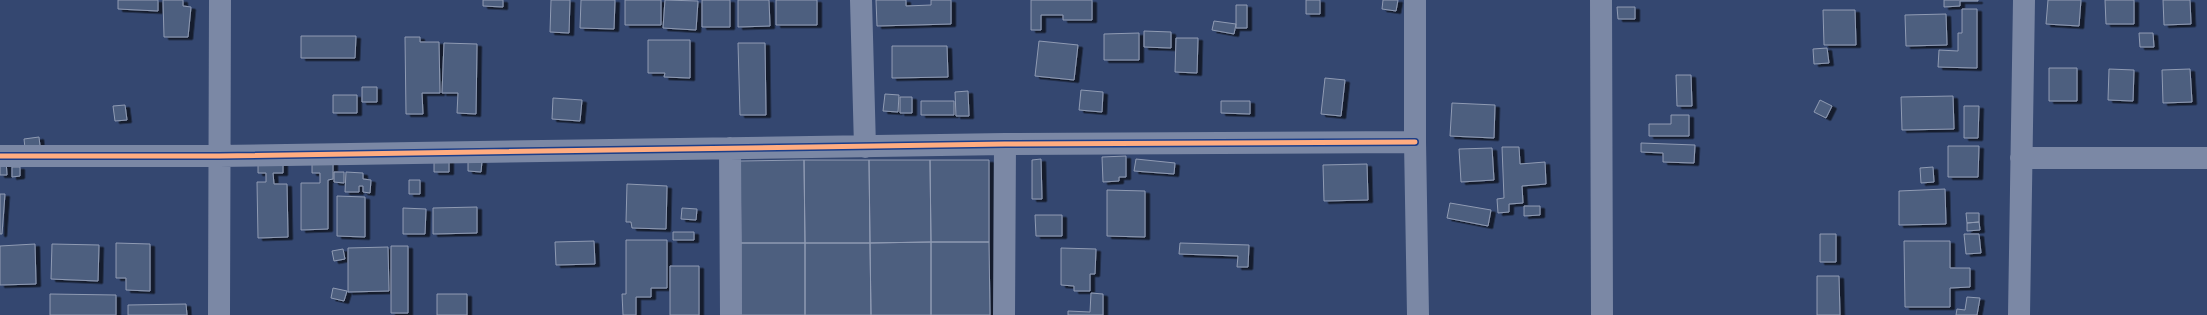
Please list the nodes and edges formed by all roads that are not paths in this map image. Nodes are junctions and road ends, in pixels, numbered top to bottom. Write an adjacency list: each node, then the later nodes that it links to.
1 (220, 0): 11 (street)
2 (861, 0): 8 (street)
3 (1415, 0): 6 (street)
4 (1601, 0): 18 (street)
5 (2024, 0): 12 (street)
6 (1414, 142): 7 (street); 17 (street)
7 (1005, 144): 8 (street); 16 (street)
8 (865, 147): 9 (street)
9 (730, 148): 11 (street); 15 (street)
10 (0, 156): 11 (street)
11 (219, 156): 14 (street)
12 (2021, 158): 13 (street); 19 (street)
13 (2207, 158)
14 (219, 315)
15 (731, 315)
16 (1004, 315)
17 (1418, 315)
18 (1602, 315)
19 (2019, 315)

